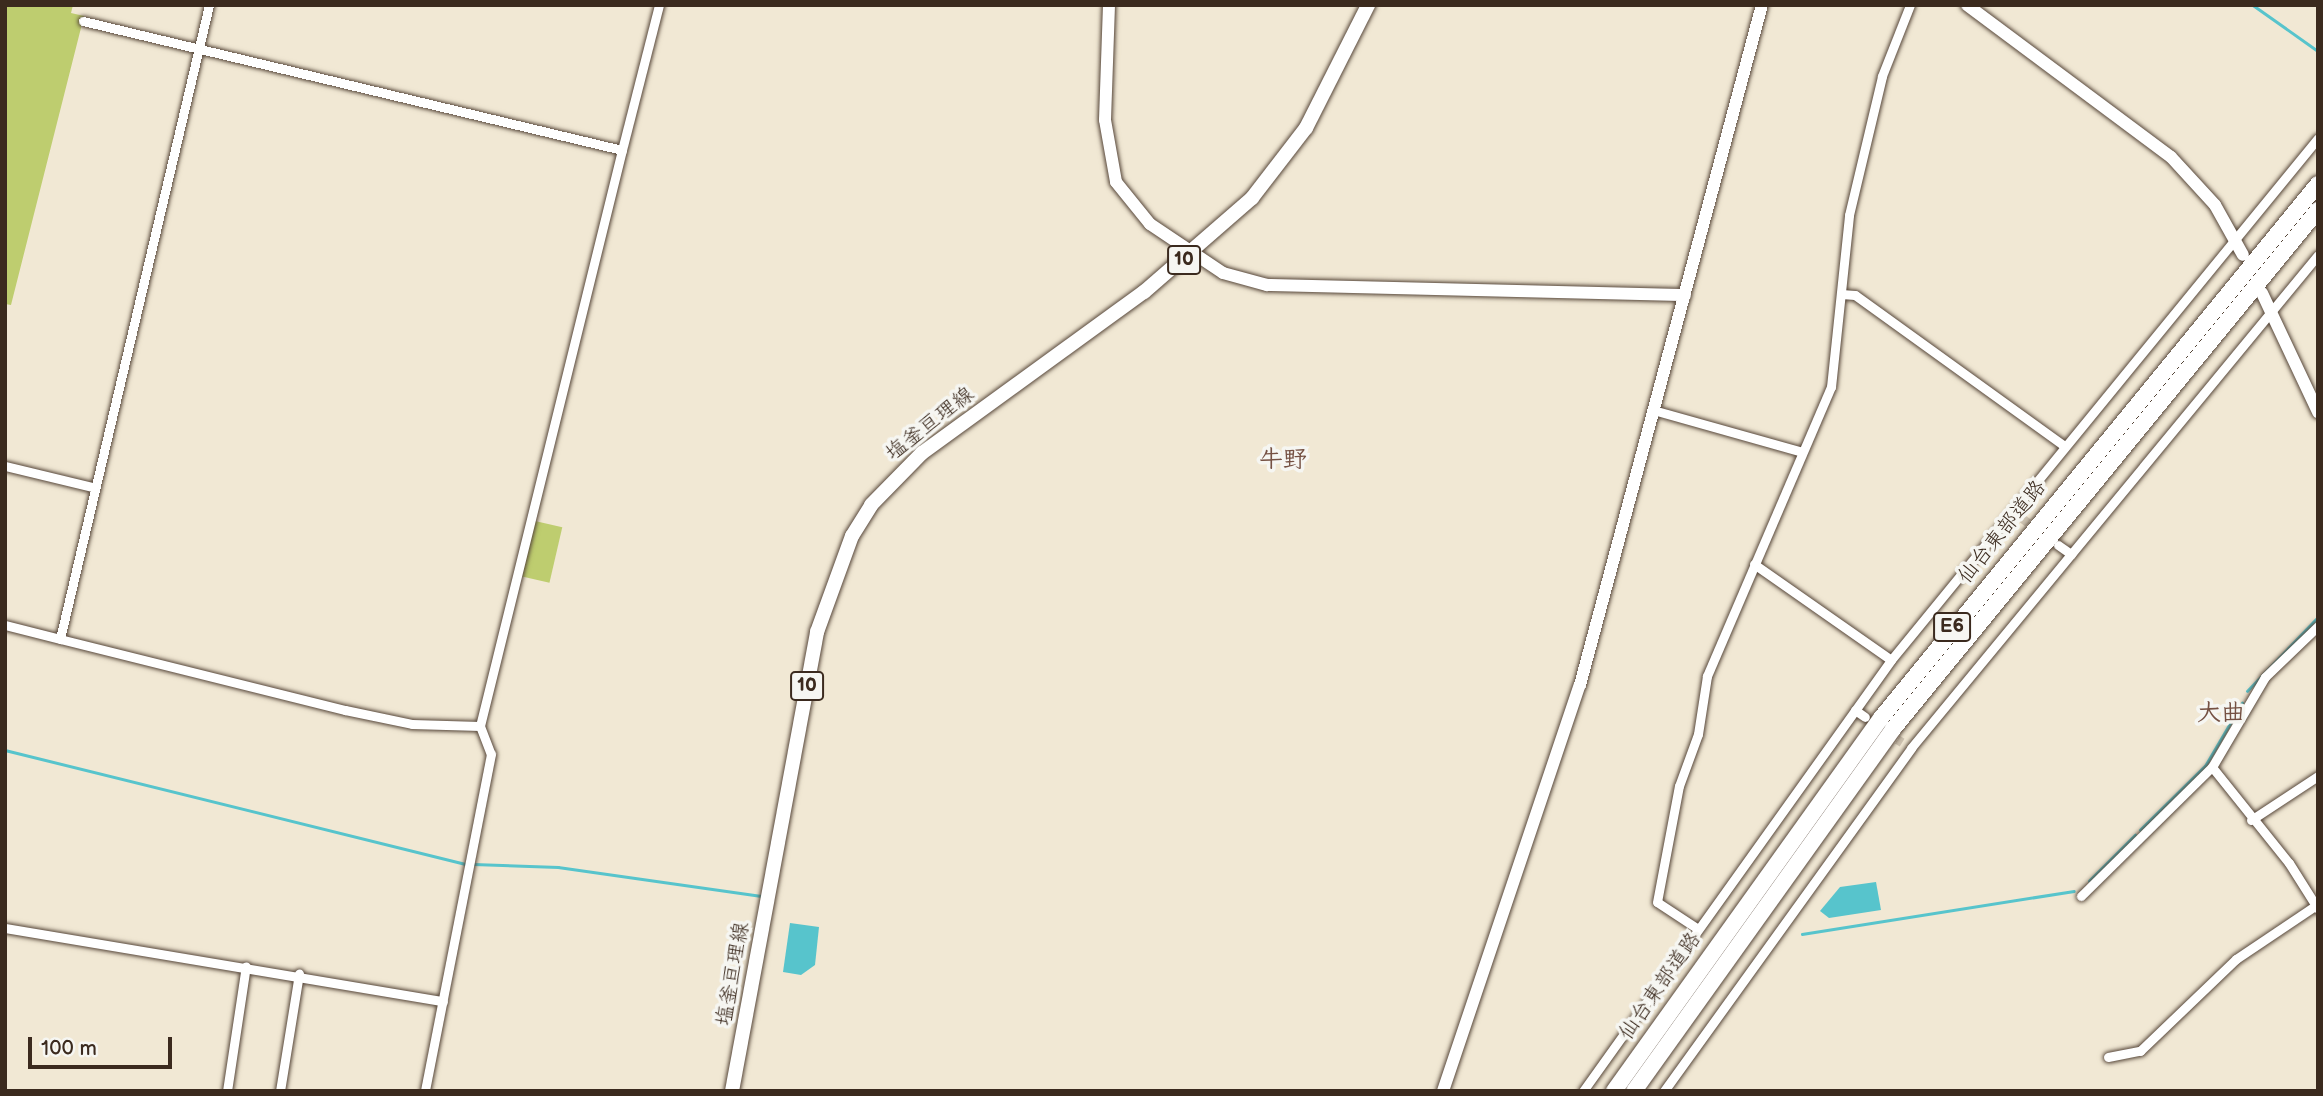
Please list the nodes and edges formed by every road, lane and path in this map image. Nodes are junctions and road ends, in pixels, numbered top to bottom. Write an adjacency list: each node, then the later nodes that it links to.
1 (209, 5): 9 (street)
2 (659, 5): 11 (street)
3 (1109, 5): 15 (street)
4 (1368, 5): 15 (main road, 塩釜亘理線 / 10)
5 (1762, 5): 20 (street)
6 (1910, 5): 19 (street)
7 (1967, 5): 14 (street)
8 (83, 21): 9 (street)
9 (199, 47): 11 (street); 27 (street)
10 (2318, 138): 14 (street)
11 (622, 150): 37 (street)
12 (2318, 184): 55 (highway, 仙台東部道路 / E6)
13 (2318, 210): 56 (highway, 仙台東部道路 / E6)
14 (2235, 238): 16 (street); 24 (street)
15 (1192, 254): 20 (street); 53 (main road, 塩釜亘理線 / 10)
16 (2243, 255)
17 (2318, 255): 21 (street)
18 (2262, 293): 21 (street)
19 (1841, 294): 24 (street); 25 (street)
20 (1685, 295): 22 (street)
21 (2271, 310): 23 (street); 29 (street)
22 (1653, 410): 25 (street); 54 (street)
23 (2318, 412)
24 (2064, 446): 34 (street)
25 (1802, 452): 30 (street)
26 (5, 466): 27 (street)
27 (92, 487): 33 (street)
28 (2058, 545): 29 (street)
29 (2071, 554): 57 (street)
30 (1754, 564): 34 (street); 43 (street)
31 (5, 625): 33 (street)
32 (2318, 626): 38 (street)
33 (60, 639): 37 (street)
34 (1891, 660): 35 (street)
35 (1855, 710): 36 (street); 43 (street)
36 (1865, 717)
37 (480, 726): 47 (street)
38 (2212, 767): 40 (street); 41 (street)
39 (2318, 776): 40 (street)
40 (2251, 820): 42 (street)
41 (2081, 896)
42 (2316, 908): 48 (street)
43 (1695, 927): 49 (street)
44 (5, 928): 45 (street)
45 (246, 966): 46 (street); 50 (street)
46 (299, 974): 47 (street); 51 (street)
47 (443, 1001): 52 (street)
48 (2108, 1057)
49 (1588, 1089)
50 (227, 1091)
51 (280, 1091)
52 (425, 1091)
53 (732, 1091)
54 (1443, 1091)
55 (1614, 1091)
56 (1634, 1091)
57 (1664, 1091)

